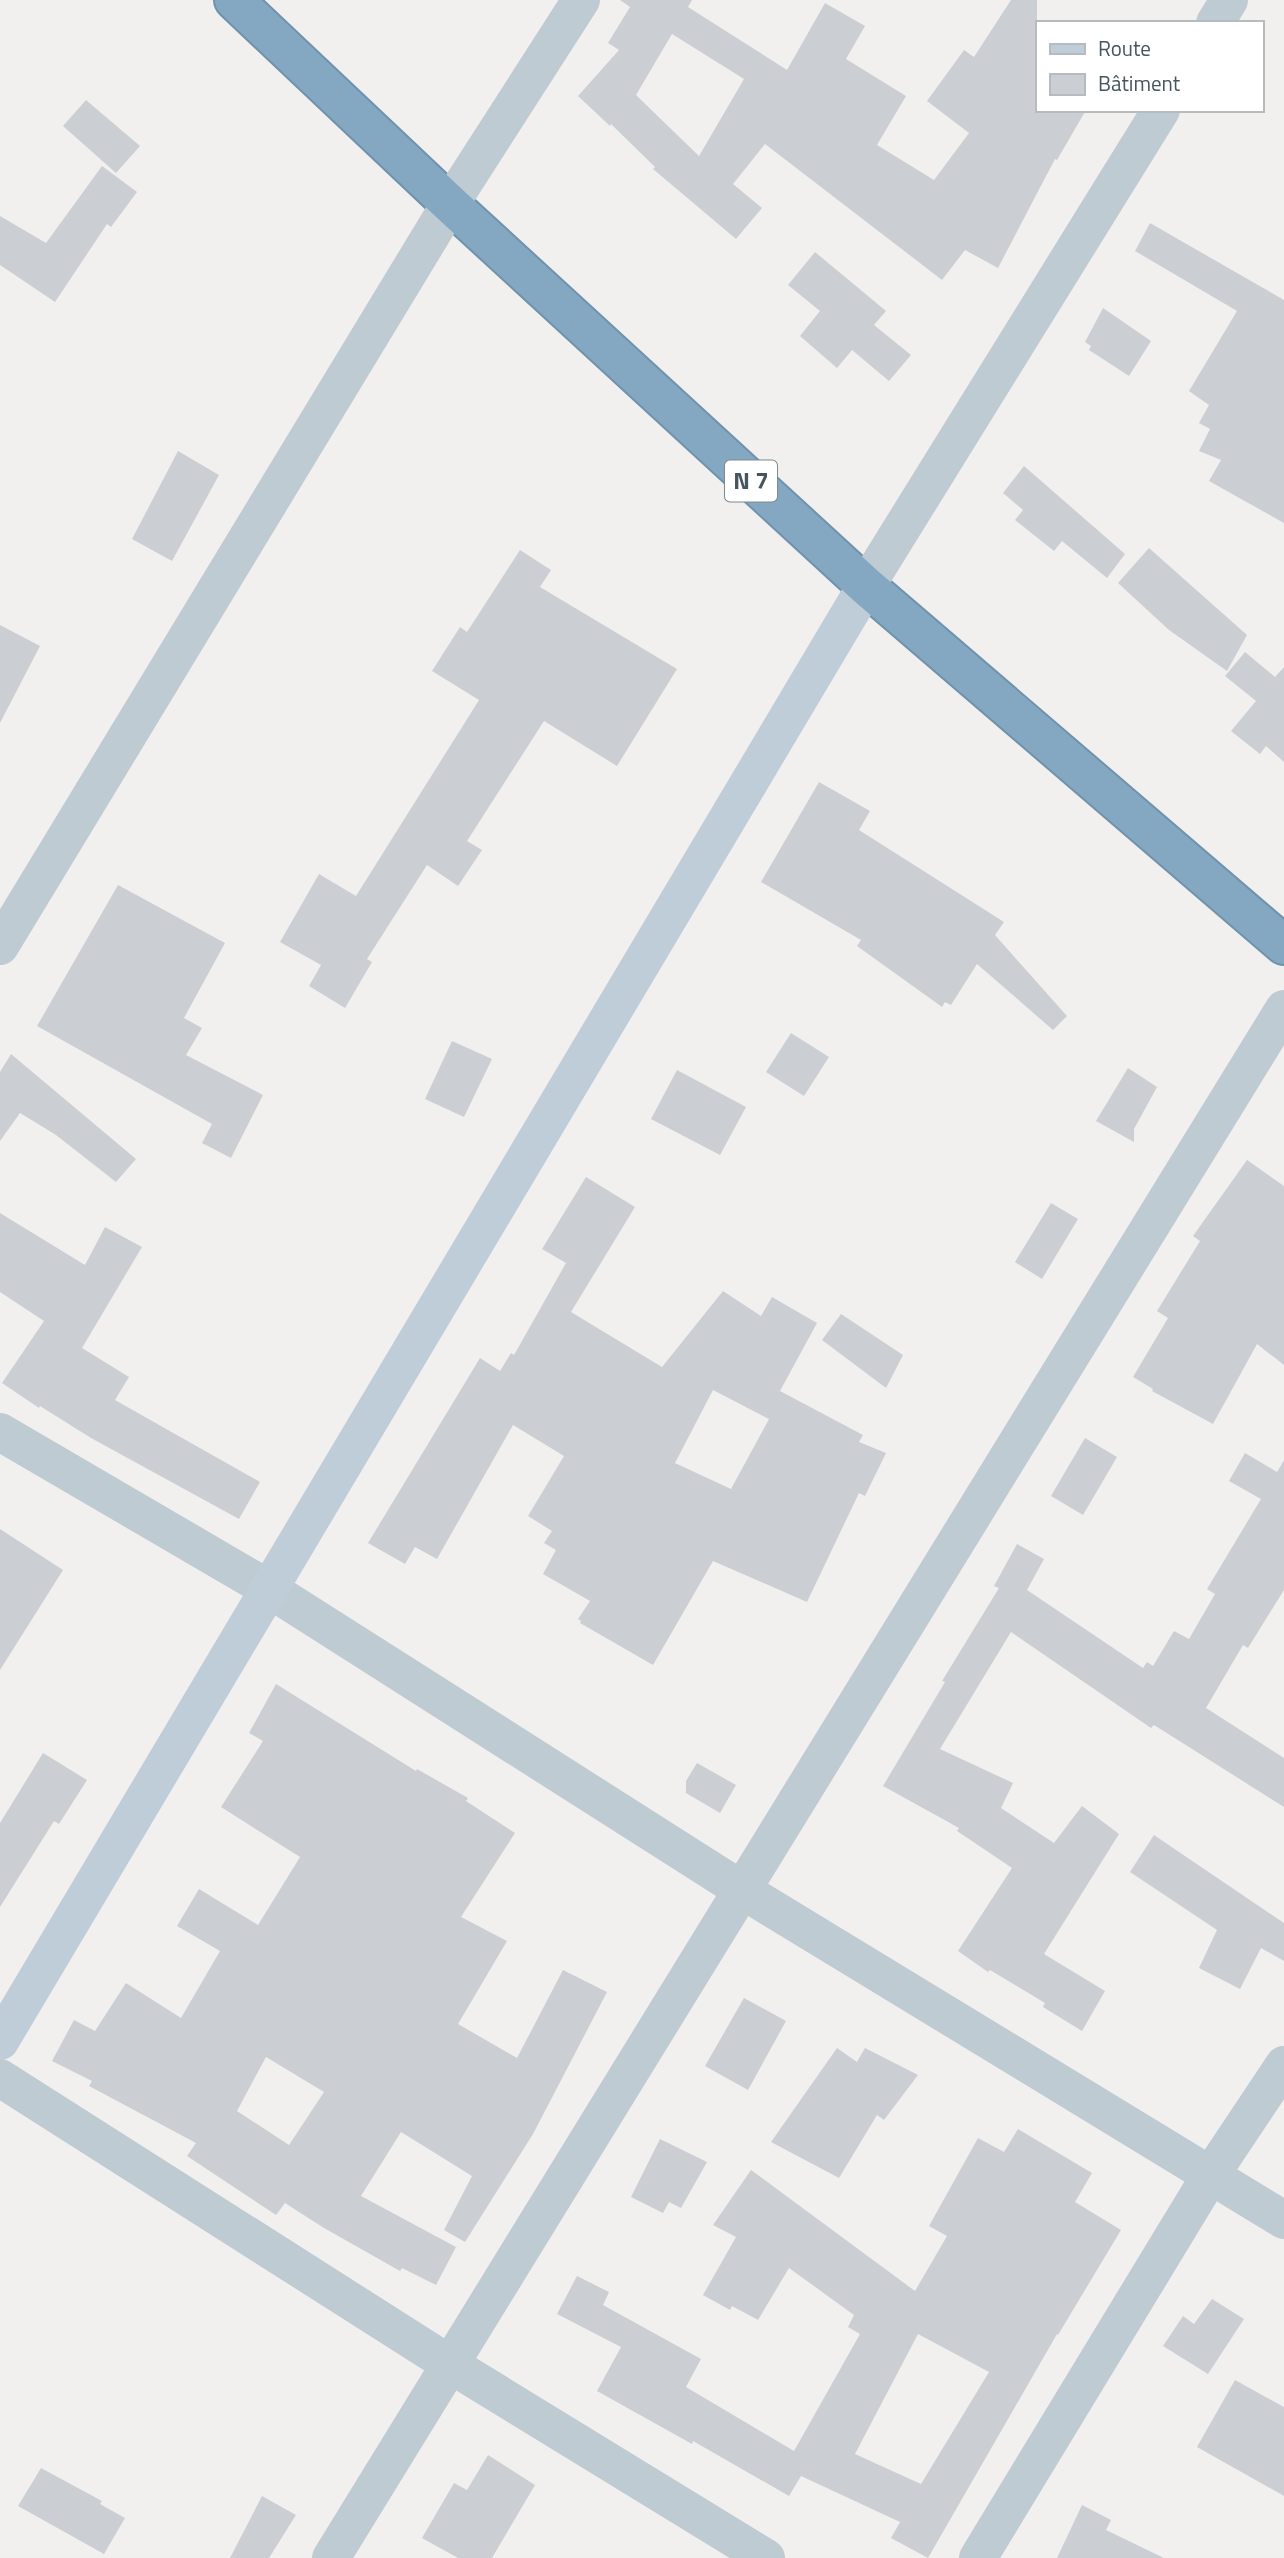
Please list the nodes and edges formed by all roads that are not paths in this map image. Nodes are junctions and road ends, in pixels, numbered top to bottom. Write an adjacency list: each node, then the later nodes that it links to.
1 (234, 0): 6 (highway, N 7)
2 (581, 0): 6 (street)
3 (1229, 0): 4 (street)
4 (1216, 21)
5 (1160, 112): 7 (street)
6 (450, 204): 7 (highway, N 7); 8 (street)
7 (866, 586): 9 (highway, N 7); 12 (street)
8 (0, 946)
9 (1284, 946)
10 (1284, 1009): 13 (street)
11 (0, 1432): 12 (street)
12 (269, 1589): 13 (street); 14 (street)
13 (742, 1890): 17 (street); 19 (street)
14 (0, 2041)
15 (1284, 2065): 17 (street)
16 (0, 2078): 19 (street)
17 (1210, 2176): 18 (street); 22 (street)
18 (1284, 2220)
19 (451, 2365): 20 (street); 21 (street)
20 (331, 2558)
21 (766, 2558)
22 (978, 2558)

